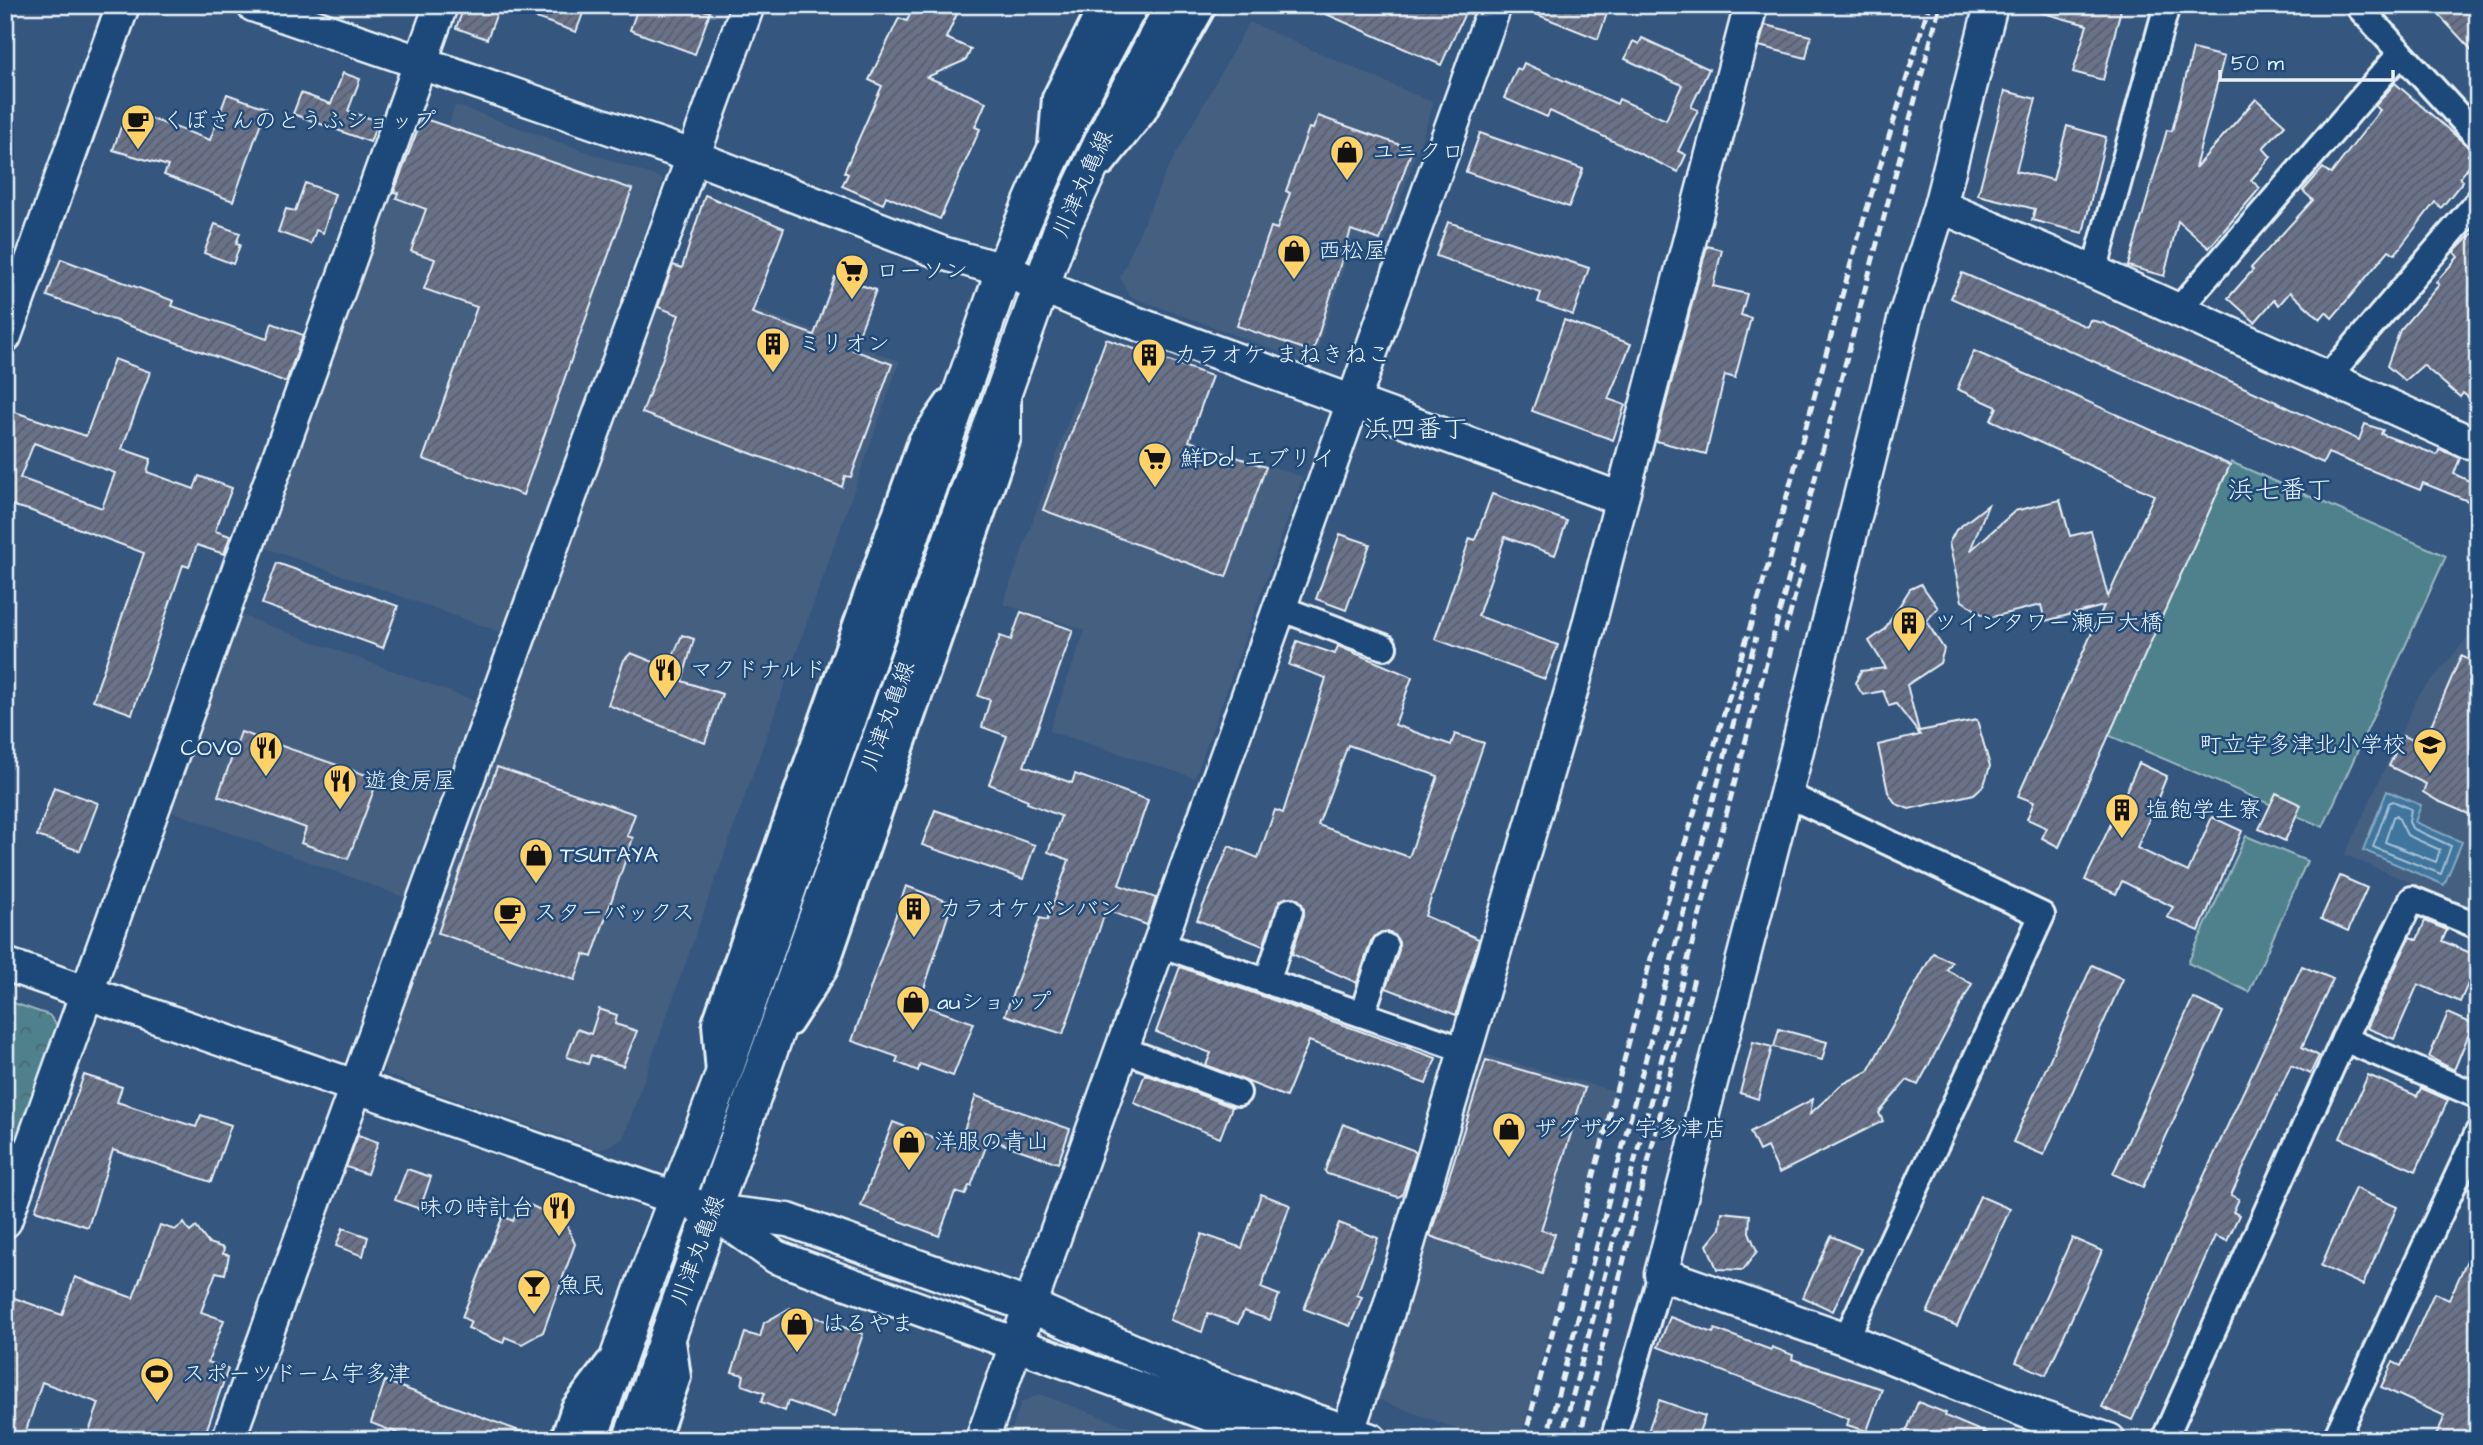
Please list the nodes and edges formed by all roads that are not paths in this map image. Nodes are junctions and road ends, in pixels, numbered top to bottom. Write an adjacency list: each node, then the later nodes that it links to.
1 (122, 5): 26 (street)
2 (253, 5): 15 (street)
3 (441, 5): 15 (street)
4 (748, 5): 17 (street)
5 (1102, 5): 18 (street)
6 (1130, 5): 18 (main road, 川津丸亀線)
7 (1174, 5): 19 (main road, 川津丸亀線)
8 (1204, 5): 19 (street)
9 (1495, 5): 28 (street)
10 (1751, 5): 30 (street)
11 (1991, 5): 21 (street)
12 (2167, 5): 23 (street)
13 (2357, 5): 14 (street)
14 (2402, 53): 16 (street); 25 (street)
15 (421, 62): 17 (street); 40 (street)
16 (2478, 137)
17 (692, 156): 22 (street); 45 (street)
18 (1049, 163): 22 (main road, 川津丸亀線)
19 (1076, 197): 24 (main road, 川津丸亀線)
20 (2478, 201): 27 (street)
21 (1940, 206): 23 (street); 33 (street)
22 (1004, 270): 24 (street); 49 (main road, 川津丸亀線)
23 (2094, 272): 25 (street)
24 (1042, 285): 28 (street); 50 (main road, 川津丸亀線)
25 (2178, 310): 27 (street)
26 (5, 336)
27 (2327, 378): 29 (street)
28 (1353, 403): 30 (street); 31 (street)
29 (2478, 440)
30 (1620, 499): 44 (street)
31 (1280, 608): 32 (street); 36 (street)
32 (1384, 647)
33 (1786, 794): 52 (street); 55 (street)
34 (1290, 911): 39 (street)
35 (2478, 926): 42 (street)
36 (1159, 944): 39 (street); 43 (street)
37 (1385, 946): 41 (street)
38 (5, 964): 40 (street)
39 (1267, 982): 41 (street)
40 (87, 992): 45 (street); 51 (street)
41 (1362, 1014): 44 (street)
42 (2344, 1039): 47 (street); 69 (street)
43 (1122, 1049): 46 (street); 53 (street)
44 (1465, 1050): 59 (street)
45 (355, 1088): 49 (street); 60 (street)
46 (1238, 1093)
47 (2478, 1096)
48 (2478, 1132): 70 (street)
49 (677, 1199): 50 (street); 56 (main road, 川津丸亀線)
50 (712, 1211): 53 (street); 54 (main road, 川津丸亀線); 57 (street)
51 (5, 1221)
52 (1661, 1274): 55 (street); 67 (street)
53 (1030, 1306): 57 (street); 59 (street)
54 (671, 1327): 63 (main road, 川津丸亀線); 64 (street)
55 (1846, 1339): 58 (street)
56 (624, 1342): 61 (street); 62 (main road, 川津丸亀線)
57 (1016, 1344): 65 (street); 66 (street)
58 (2035, 1429): 68 (street)
59 (1355, 1437)
60 (228, 1440)
61 (563, 1440)
62 (589, 1440)
63 (631, 1440)
64 (656, 1440)
65 (982, 1440)
66 (1280, 1440)
67 (1614, 1440)
68 (2109, 1440)
69 (2164, 1440)
70 (2335, 1440)

